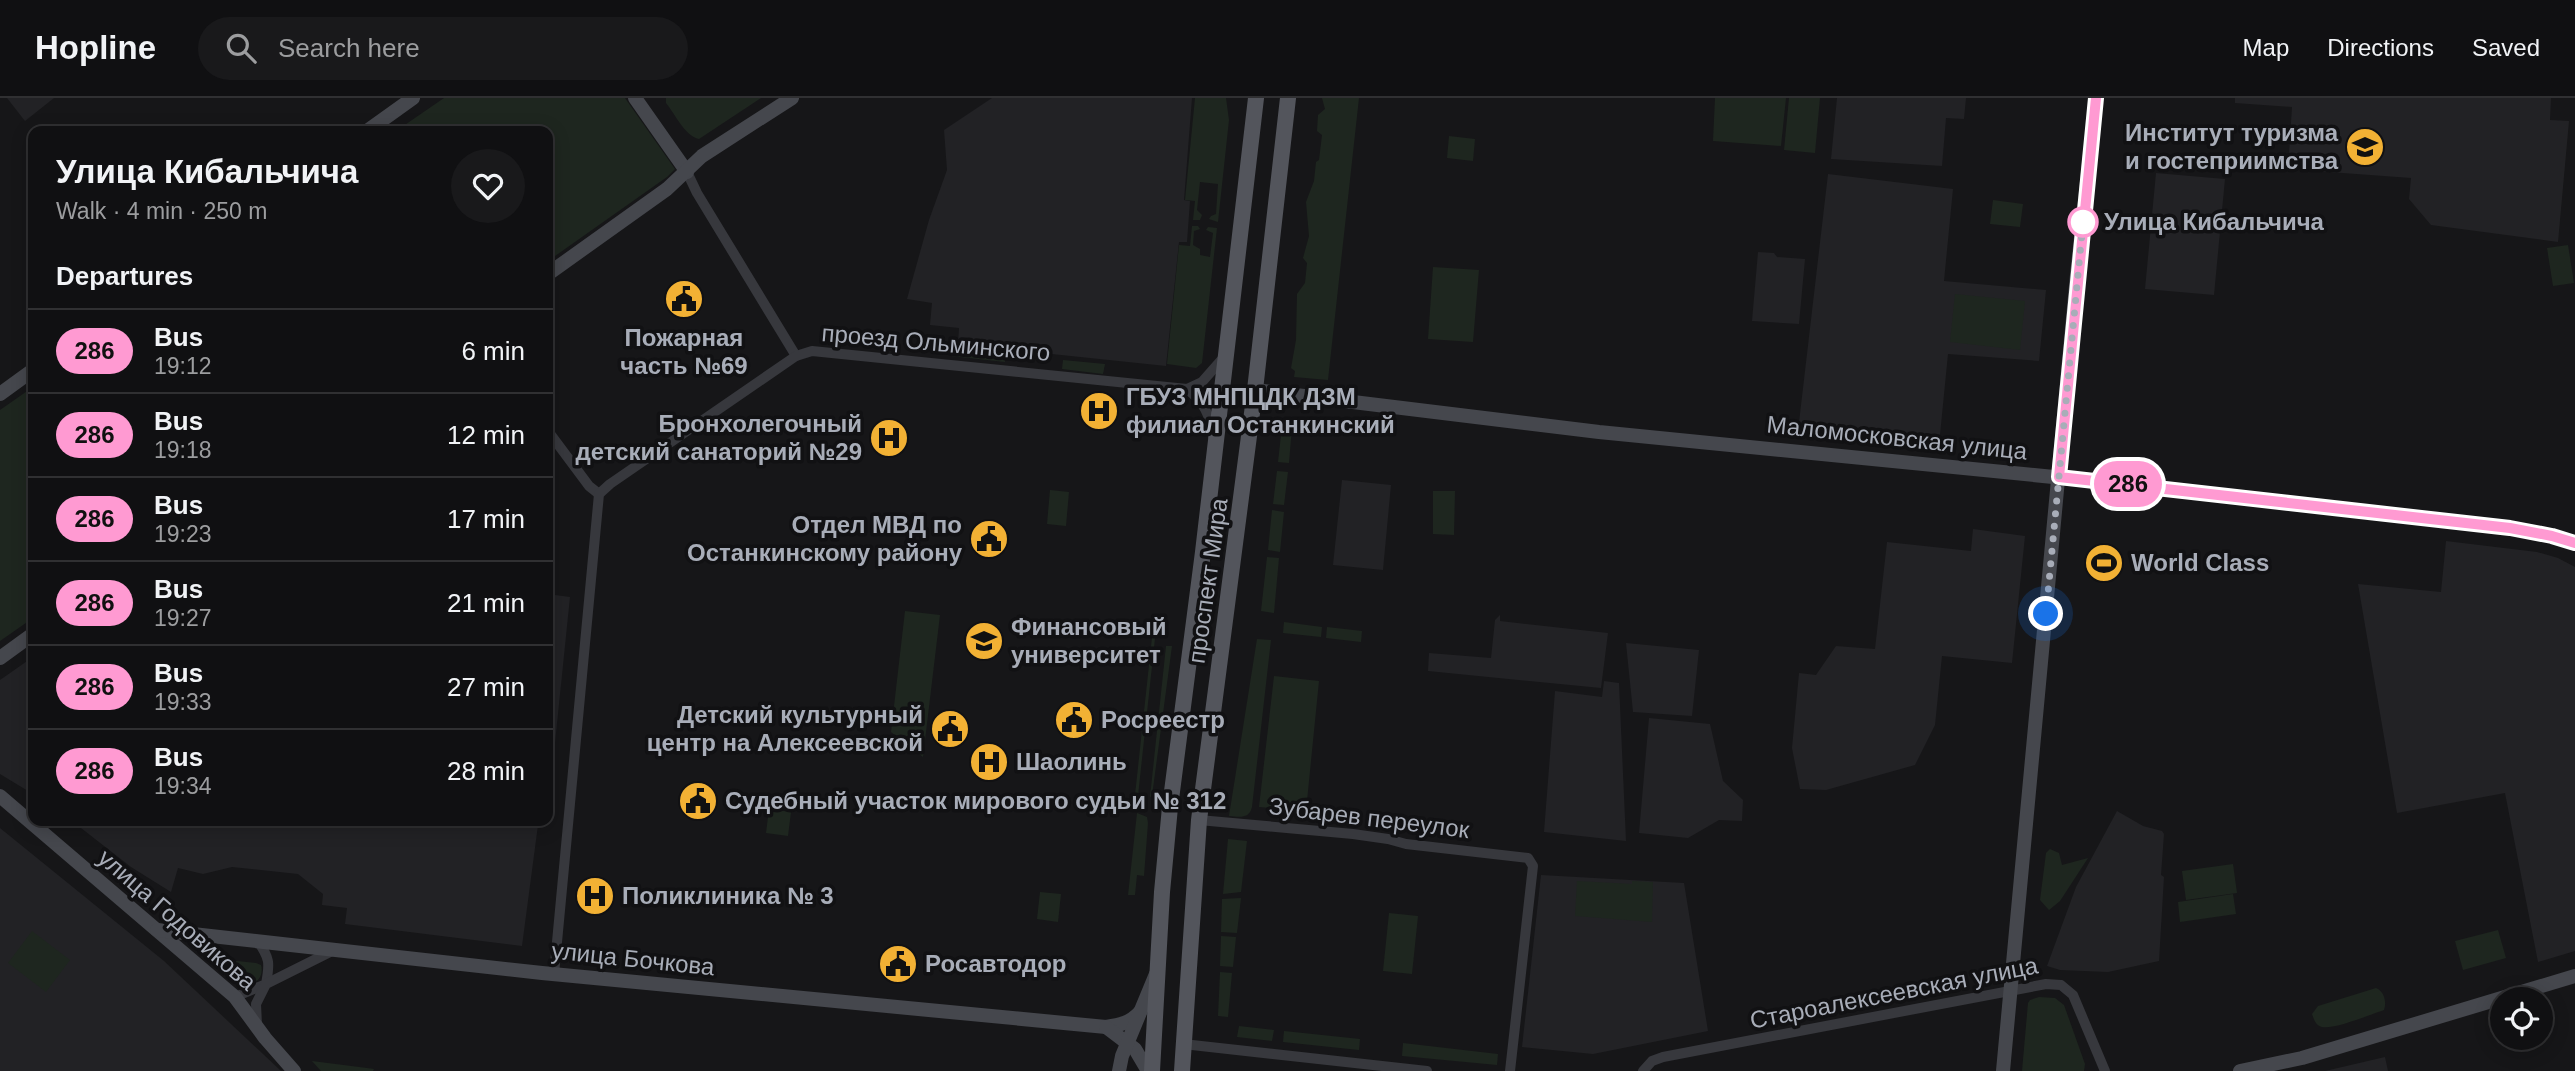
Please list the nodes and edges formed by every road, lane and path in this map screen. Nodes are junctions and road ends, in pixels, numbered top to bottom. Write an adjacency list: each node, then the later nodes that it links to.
1 (413, 98): 7 (street)
2 (635, 98): 8 (street)
3 (792, 98): 8 (street)
4 (1256, 98): 10 (main road, проспект Мира)
5 (1287, 98): 14 (main road, проспект Мира)
6 (2096, 98): 18 (street)
7 (374, 126)
8 (687, 172): 9 (street); 11 (street)
9 (553, 270)
10 (1227, 352): 13 (street); 17 (main road, проспект Мира)
11 (796, 356): 13 (street, проезд Ольминского); 19 (street, проезд Ольминского)
12 (28, 374): 15 (street)
13 (1187, 389): 17 (street)
14 (1255, 390): 18 (street, Маломосковская улица); 25 (main road, проспект Мира)
15 (0, 394)
16 (553, 438): 19 (street)
17 (1215, 454): 30 (main road, проспект Мира)
18 (2059, 477): 20 (street, Маломосковская улица); 34 (street)
19 (598, 494): 31 (street)
20 (2575, 543)
21 (28, 638): 22 (street)
22 (0, 658)
23 (0, 796): 24 (street, улица Годовикова)
24 (28, 820)
25 (1199, 820): 40 (main road, проспект Мира); 47 (street, Зубарев переулок)
26 (35, 826): 27 (street, улица Годовикова)
27 (157, 930): 28 (street, улица Бочкова); 35 (street, улица Годовикова)
28 (257, 940): 29 (street, улица Бочкова); 33 (street)
29 (335, 950): 31 (street, улица Бочкова); 33 (street, улица Годовикова)
30 (1157, 970): 36 (street); 44 (main road, проспект Мира)
31 (554, 974): 38 (street, улица Бочкова)
32 (2575, 976): 50 (street)
33 (266, 984): 35 (street); 37 (street, улица Годовикова)
34 (2010, 991): 41 (street, Староалексеевская улица); 48 (street, Староалексеевская улица); 49 (street)
35 (235, 997): 37 (street, улица Годовикова)
36 (1140, 1012): 38 (street, улица Бочкова); 39 (street)
37 (257, 1025): 42 (street, улица Годовикова)
38 (1106, 1027): 39 (street)
39 (1127, 1043): 43 (street); 44 (street)
40 (1183, 1044): 45 (main road, проспект Мира); 46 (street)
41 (2102, 1069)
42 (294, 1071)
43 (1119, 1071)
44 (1150, 1071)
45 (1182, 1071)
46 (1427, 1071)
47 (1510, 1071)
48 (1643, 1071)
49 (2003, 1071)
50 (2240, 1071)

